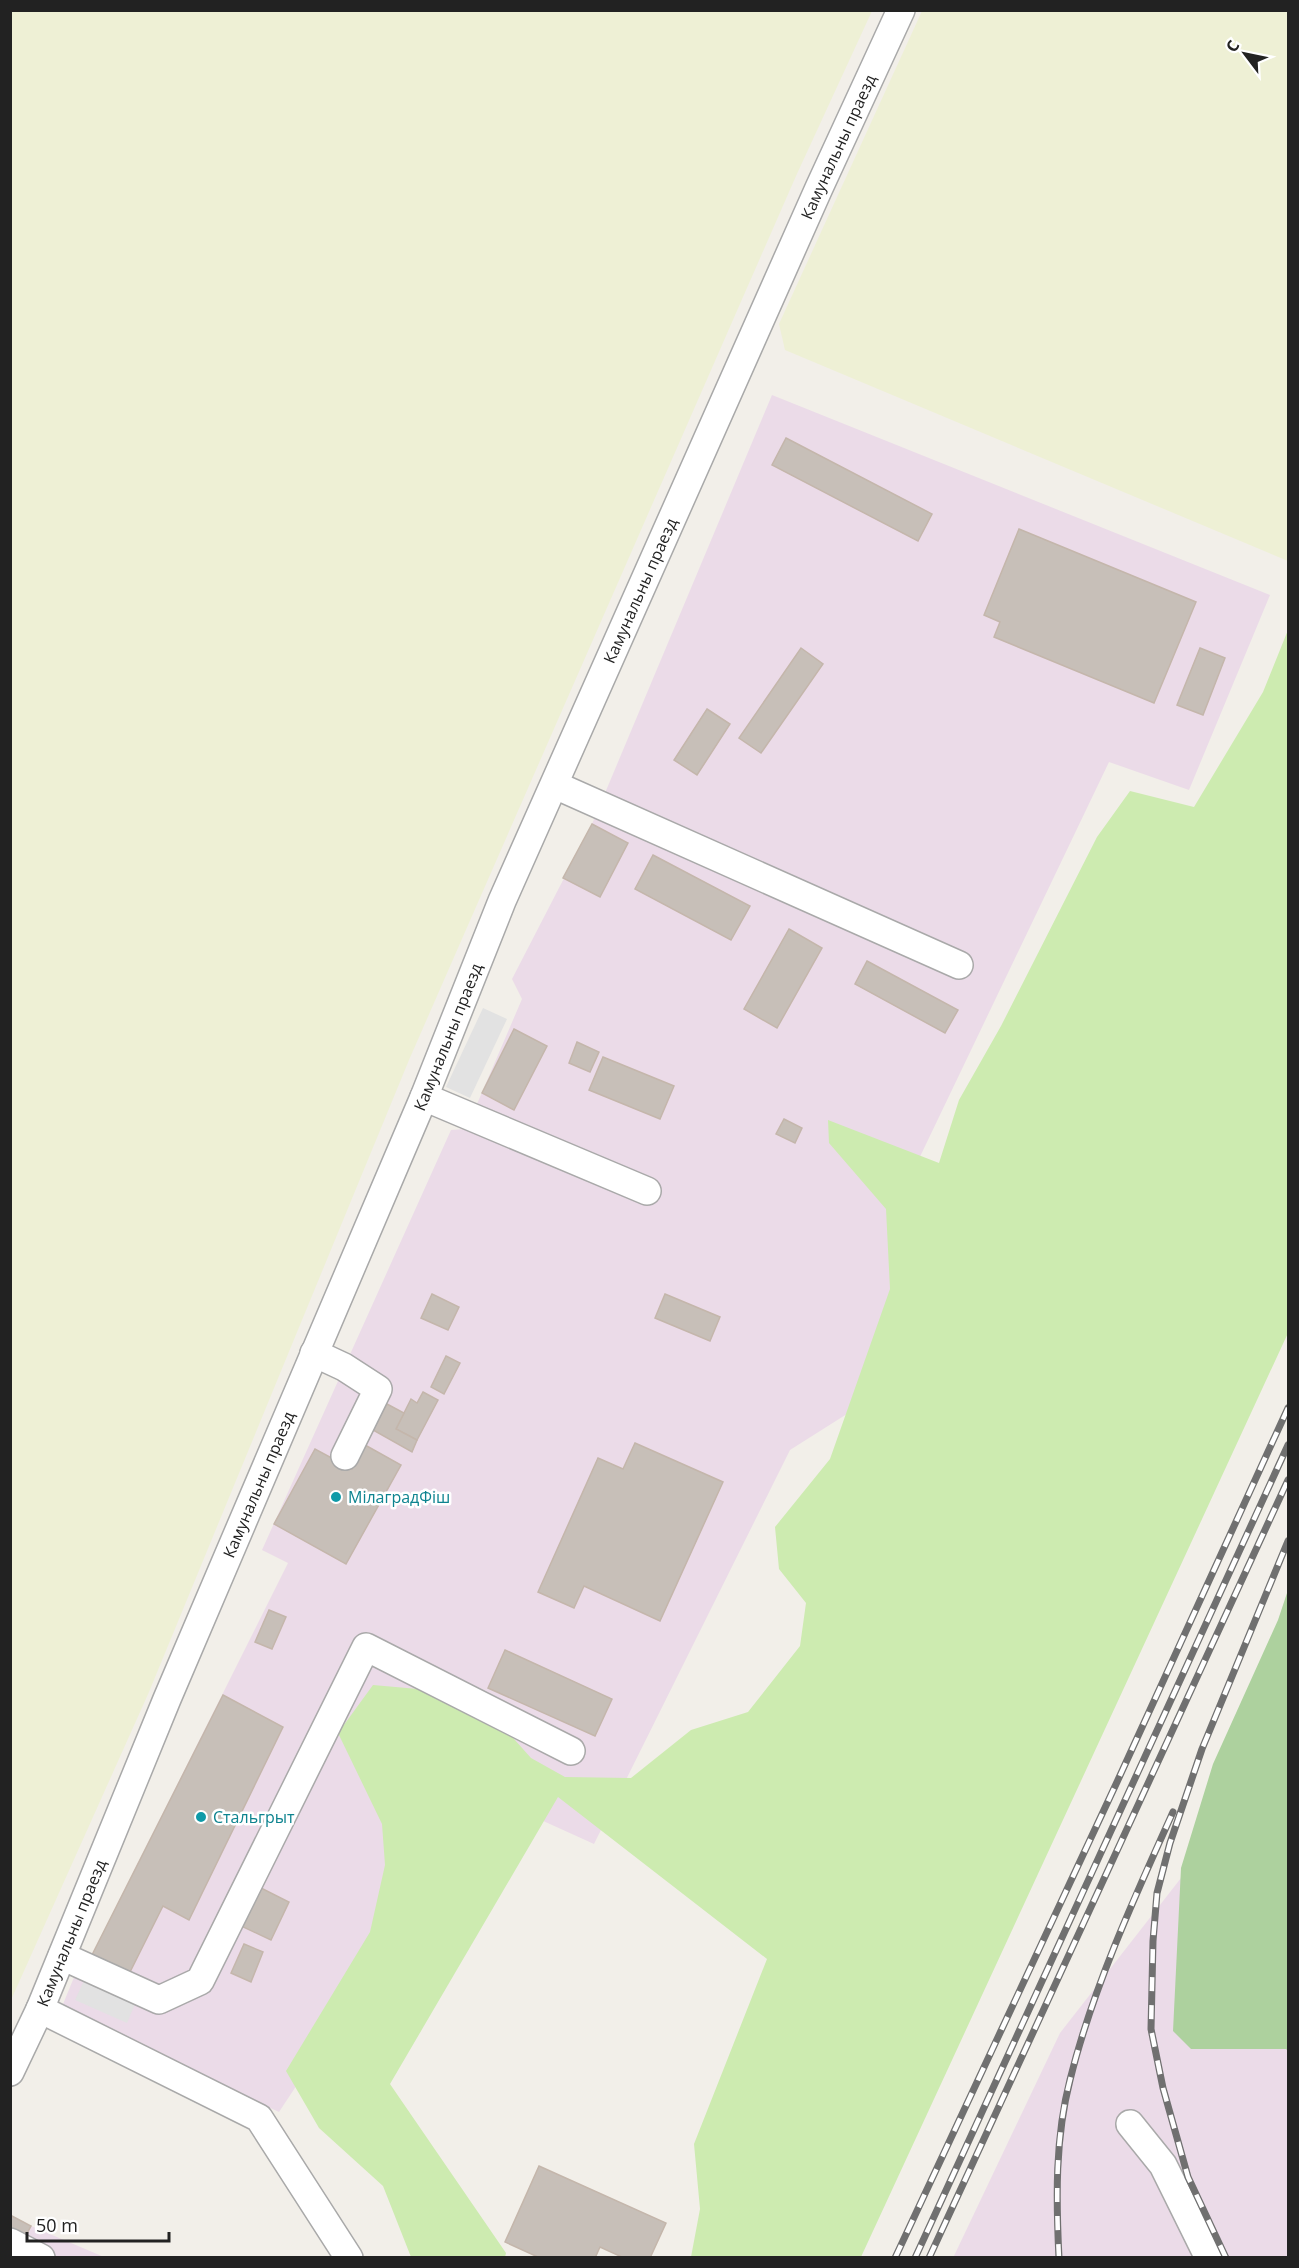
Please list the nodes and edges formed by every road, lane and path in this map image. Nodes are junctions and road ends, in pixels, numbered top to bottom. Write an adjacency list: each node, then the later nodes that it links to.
1 (901, 10): 2 (street, Камунальны праезд)
2 (555, 785): 3 (street); 4 (street, Камунальны праезд)
3 (959, 966)
4 (424, 1096): 5 (street); 6 (street, Камунальны праезд)
5 (647, 1191)
6 (314, 1353): 7 (street); 9 (street, Камунальны праезд)
7 (345, 1455)
8 (570, 1751): 9 (street)
9 (62, 1956): 10 (street, Камунальны праезд)
10 (40, 2009): 11 (street, Камунальны праезд); 15 (street)
11 (10, 2072)
12 (1130, 2124): 16 (street)
13 (10, 2242): 14 (street)
14 (41, 2258)
15 (349, 2258)
16 (1209, 2258)

